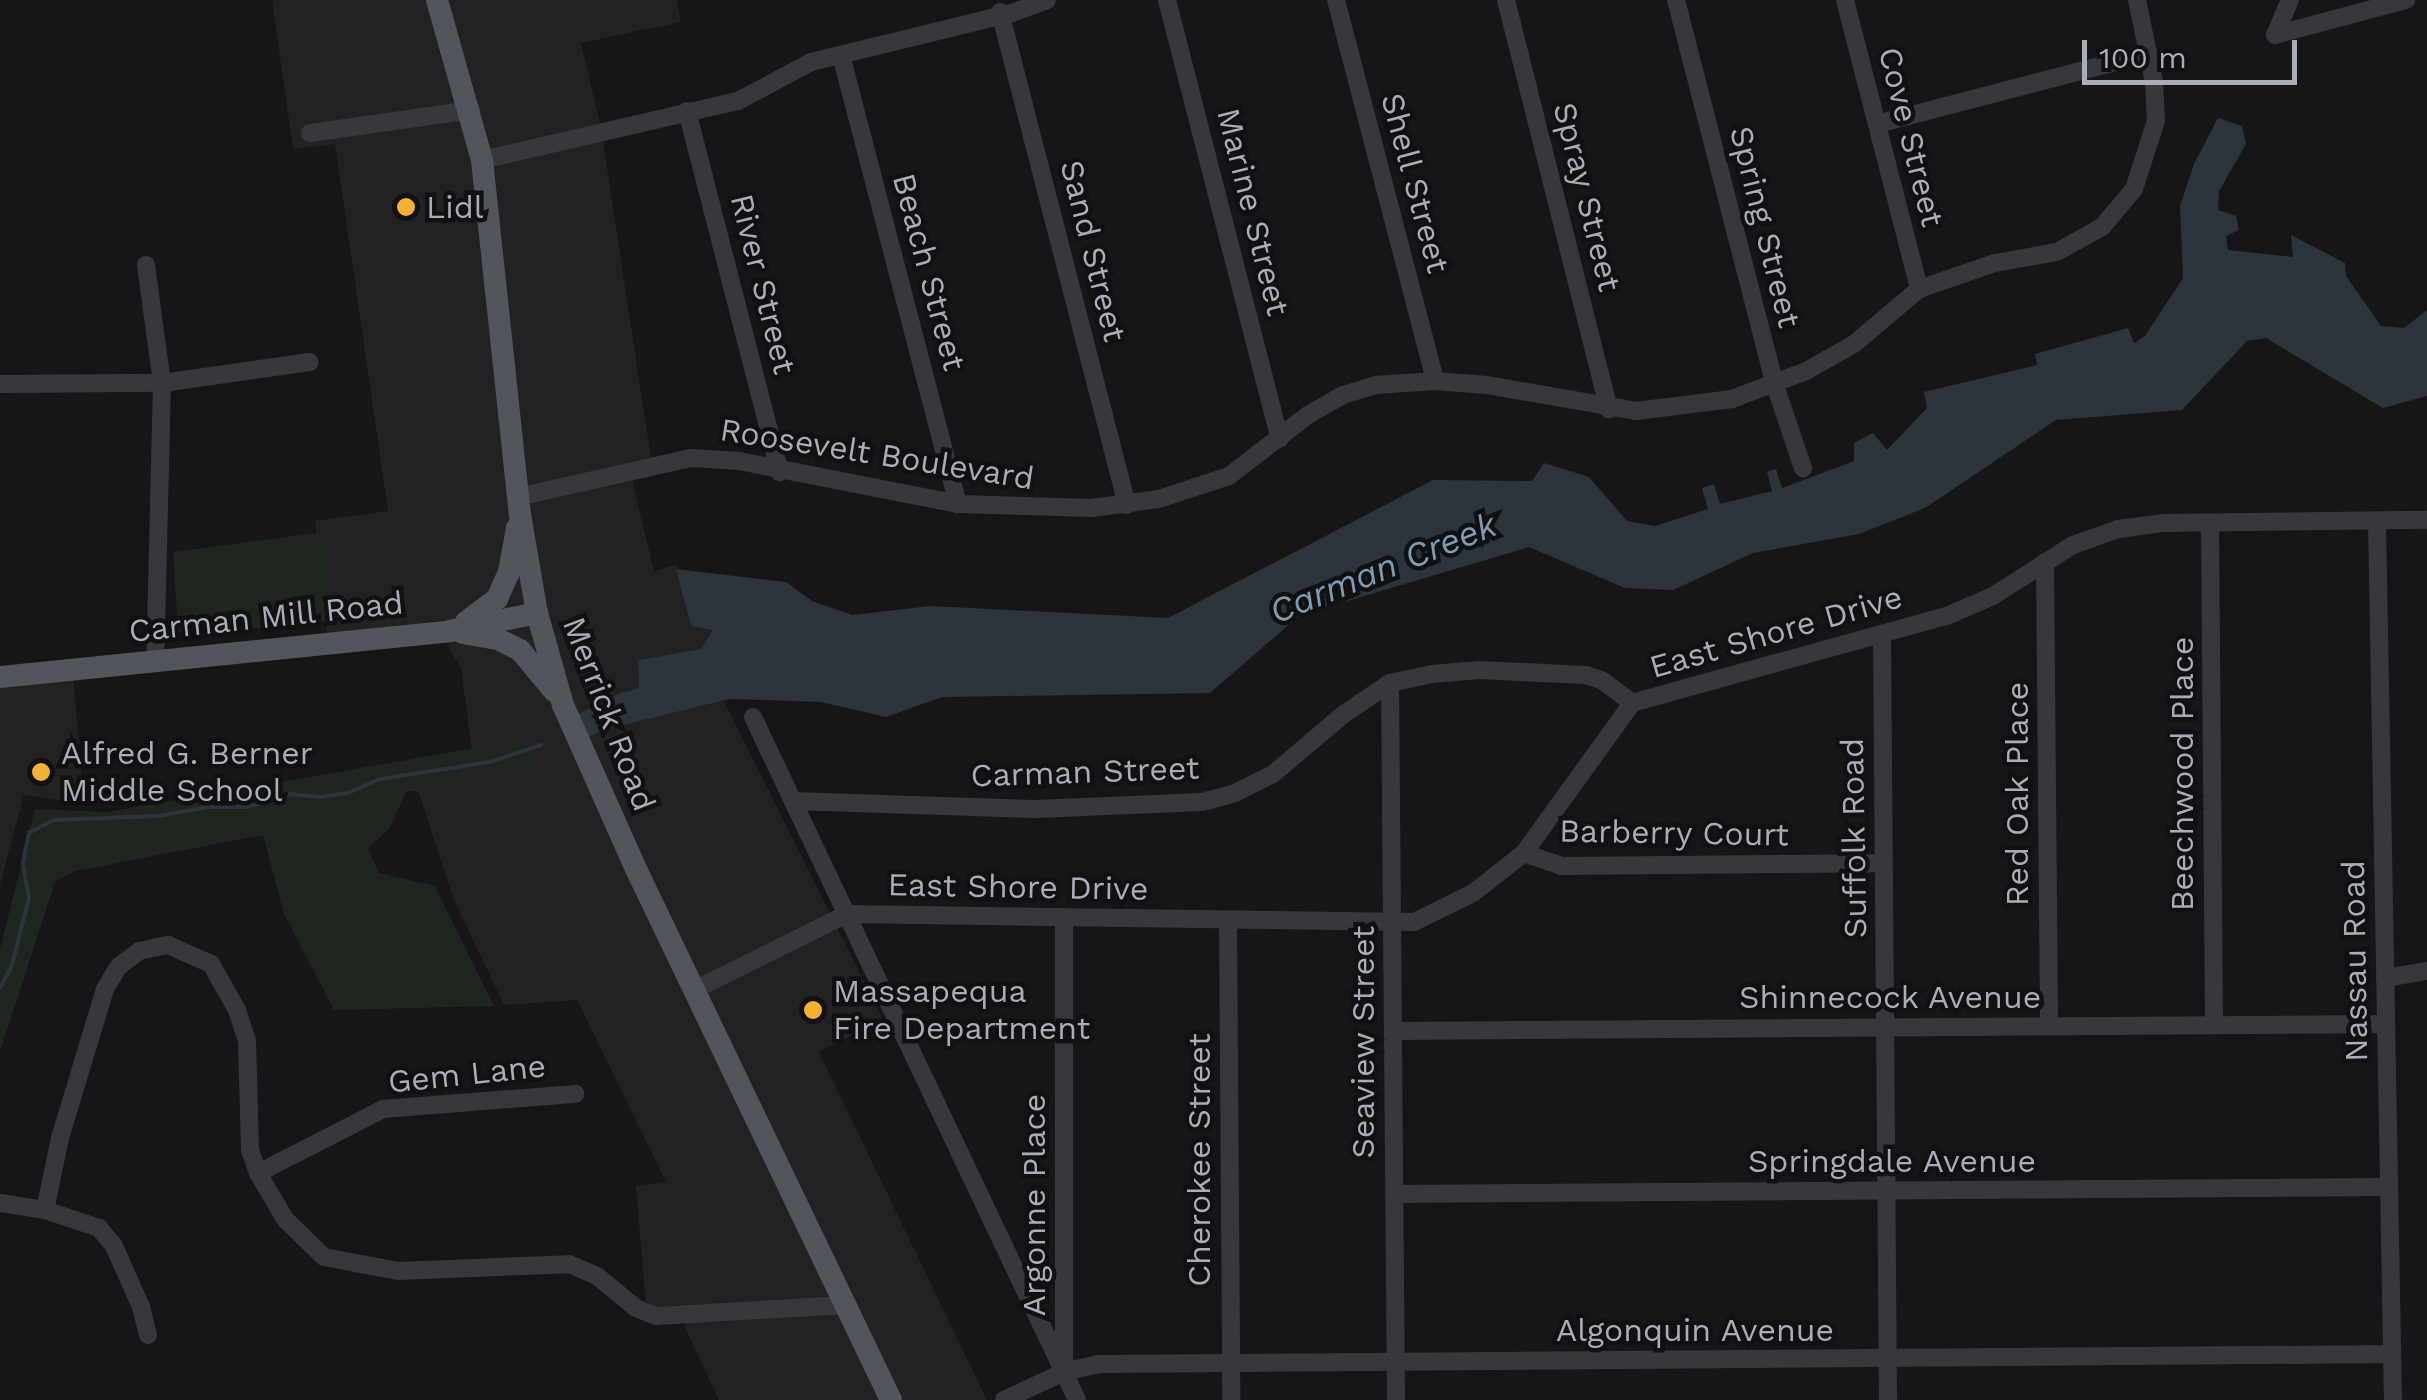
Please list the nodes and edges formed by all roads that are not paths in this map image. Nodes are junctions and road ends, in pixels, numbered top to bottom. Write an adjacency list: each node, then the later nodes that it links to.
1 (438, 0): 14 (main road, Merrick Road)
2 (1047, 0): 11 (street)
3 (1167, 0): 27 (street, Marine Street)
4 (1336, 0): 22 (street, Shell Street)
5 (1506, 0): 26 (street, Spray Street)
6 (1676, 0): 25 (street, Spring Street)
7 (1845, 0): 16 (street, Cove Street)
8 (2138, 0): 12 (street, Roosevelt Boulevard)
9 (2290, 0): 10 (street)
10 (2406, 0)
11 (1000, 12): 13 (street); 32 (street, Sand Street)
12 (2150, 53): 16 (street); 20 (street, Roosevelt Boulevard)
13 (842, 55): 15 (street); 30 (street, Beach Street)
14 (471, 110): 17 (street); 18 (main road, Merrick Road)
15 (687, 112): 18 (street); 29 (street, River Street)
16 (1877, 124): 20 (street, Cove Street)
17 (310, 132)
18 (482, 160): 31 (main road, Merrick Road)
19 (146, 265): 23 (street)
20 (1919, 288): 25 (street, Roosevelt Boulevard)
21 (310, 362): 23 (street)
22 (1435, 382): 26 (street, Roosevelt Boulevard); 27 (street, Roosevelt Boulevard)
23 (162, 383): 24 (street); 40 (street)
24 (0, 384)
25 (1774, 385): 26 (street, Roosevelt Boulevard); 28 (street, Spring Street)
26 (1609, 410)
27 (1280, 439): 32 (street, Roosevelt Boulevard)
28 (1803, 468)
29 (780, 472): 30 (street, Roosevelt Boulevard); 31 (street, Roosevelt Boulevard)
30 (958, 504): 32 (street, Roosevelt Boulevard)
31 (519, 505): 37 (main road, Merrick Road); 38 (main road)
32 (1127, 505)
33 (2427, 520): 34 (street, East Shore Drive)
34 (2377, 521): 35 (street, East Shore Drive); 54 (street, Nassau Road)
35 (2210, 523): 36 (street, East Shore Drive); 56 (street, Beechwood Place)
36 (2045, 562): 39 (street, East Shore Drive); 58 (street, Red Oak Place)
37 (537, 614): 38 (main road, Carman Mill Road); 44 (main road, Merrick Road)
38 (450, 631): 40 (main road, Carman Mill Road); 44 (main road)
39 (1882, 635): 43 (street, East Shore Drive); 48 (street, Suffolk Road)
40 (155, 660): 41 (main road, Carman Mill Road)
41 (0, 677)
42 (1390, 683): 43 (street, Carman Street); 46 (street, Carman Street); 52 (street, Seaview Street)
43 (1632, 703): 47 (street, East Shore Drive)
44 (564, 705): 55 (main road, Merrick Road)
45 (753, 717): 46 (street)
46 (793, 801): 49 (street)
47 (1524, 853): 48 (street, Barberry Court); 52 (street, East Shore Drive)
48 (1884, 863): 59 (street, Suffolk Road)
49 (847, 914): 50 (street, East Shore Drive); 55 (street, East Shore Drive); 74 (street)
50 (1064, 918): 51 (street, East Shore Drive); 74 (street, Argonne Place)
51 (1228, 920): 52 (street, East Shore Drive); 73 (street, Cherokee Street)
52 (1392, 924): 60 (street, Seaview Street)
53 (2427, 972): 54 (street)
54 (2386, 978): 57 (street, Nassau Road)
55 (694, 990): 68 (main road, Merrick Road)
56 (2214, 1024): 57 (street, Shinnecock Avenue); 58 (street, Shinnecock Avenue)
57 (2386, 1024): 63 (street, Nassau Road)
58 (2049, 1026): 59 (street, Shinnecock Avenue)
59 (1885, 1028): 60 (street, Shinnecock Avenue); 64 (street, Suffolk Road)
60 (1393, 1032): 65 (street, Seaview Street)
61 (575, 1094): 62 (street, Gem Lane)
62 (258, 1173): 67 (street); 68 (street)
63 (2389, 1187): 64 (street, Springdale Avenue); 70 (street, Nassau Road)
64 (1886, 1191): 65 (street, Springdale Avenue); 71 (street, Suffolk Road)
65 (1394, 1194): 72 (street, Seaview Street)
66 (0, 1203): 67 (street)
67 (45, 1210): 69 (street)
68 (846, 1305): 75 (main road, Merrick Road)
69 (148, 1335)
70 (2392, 1354): 71 (street, Algonquin Avenue); 81 (street, Nassau Road)
71 (1888, 1358): 72 (street, Algonquin Avenue); 80 (street, Suffolk Road)
72 (1396, 1362): 73 (street, Algonquin Avenue); 79 (street, Seaview Street)
73 (1231, 1364): 74 (street, Algonquin Avenue); 78 (street, Cherokee Street)
74 (1064, 1372): 76 (street, Algonquin Avenue); 77 (street)
75 (891, 1400)
76 (1004, 1400)
77 (1077, 1400)
78 (1231, 1400)
79 (1396, 1400)
80 (1888, 1400)
81 (2394, 1400)

